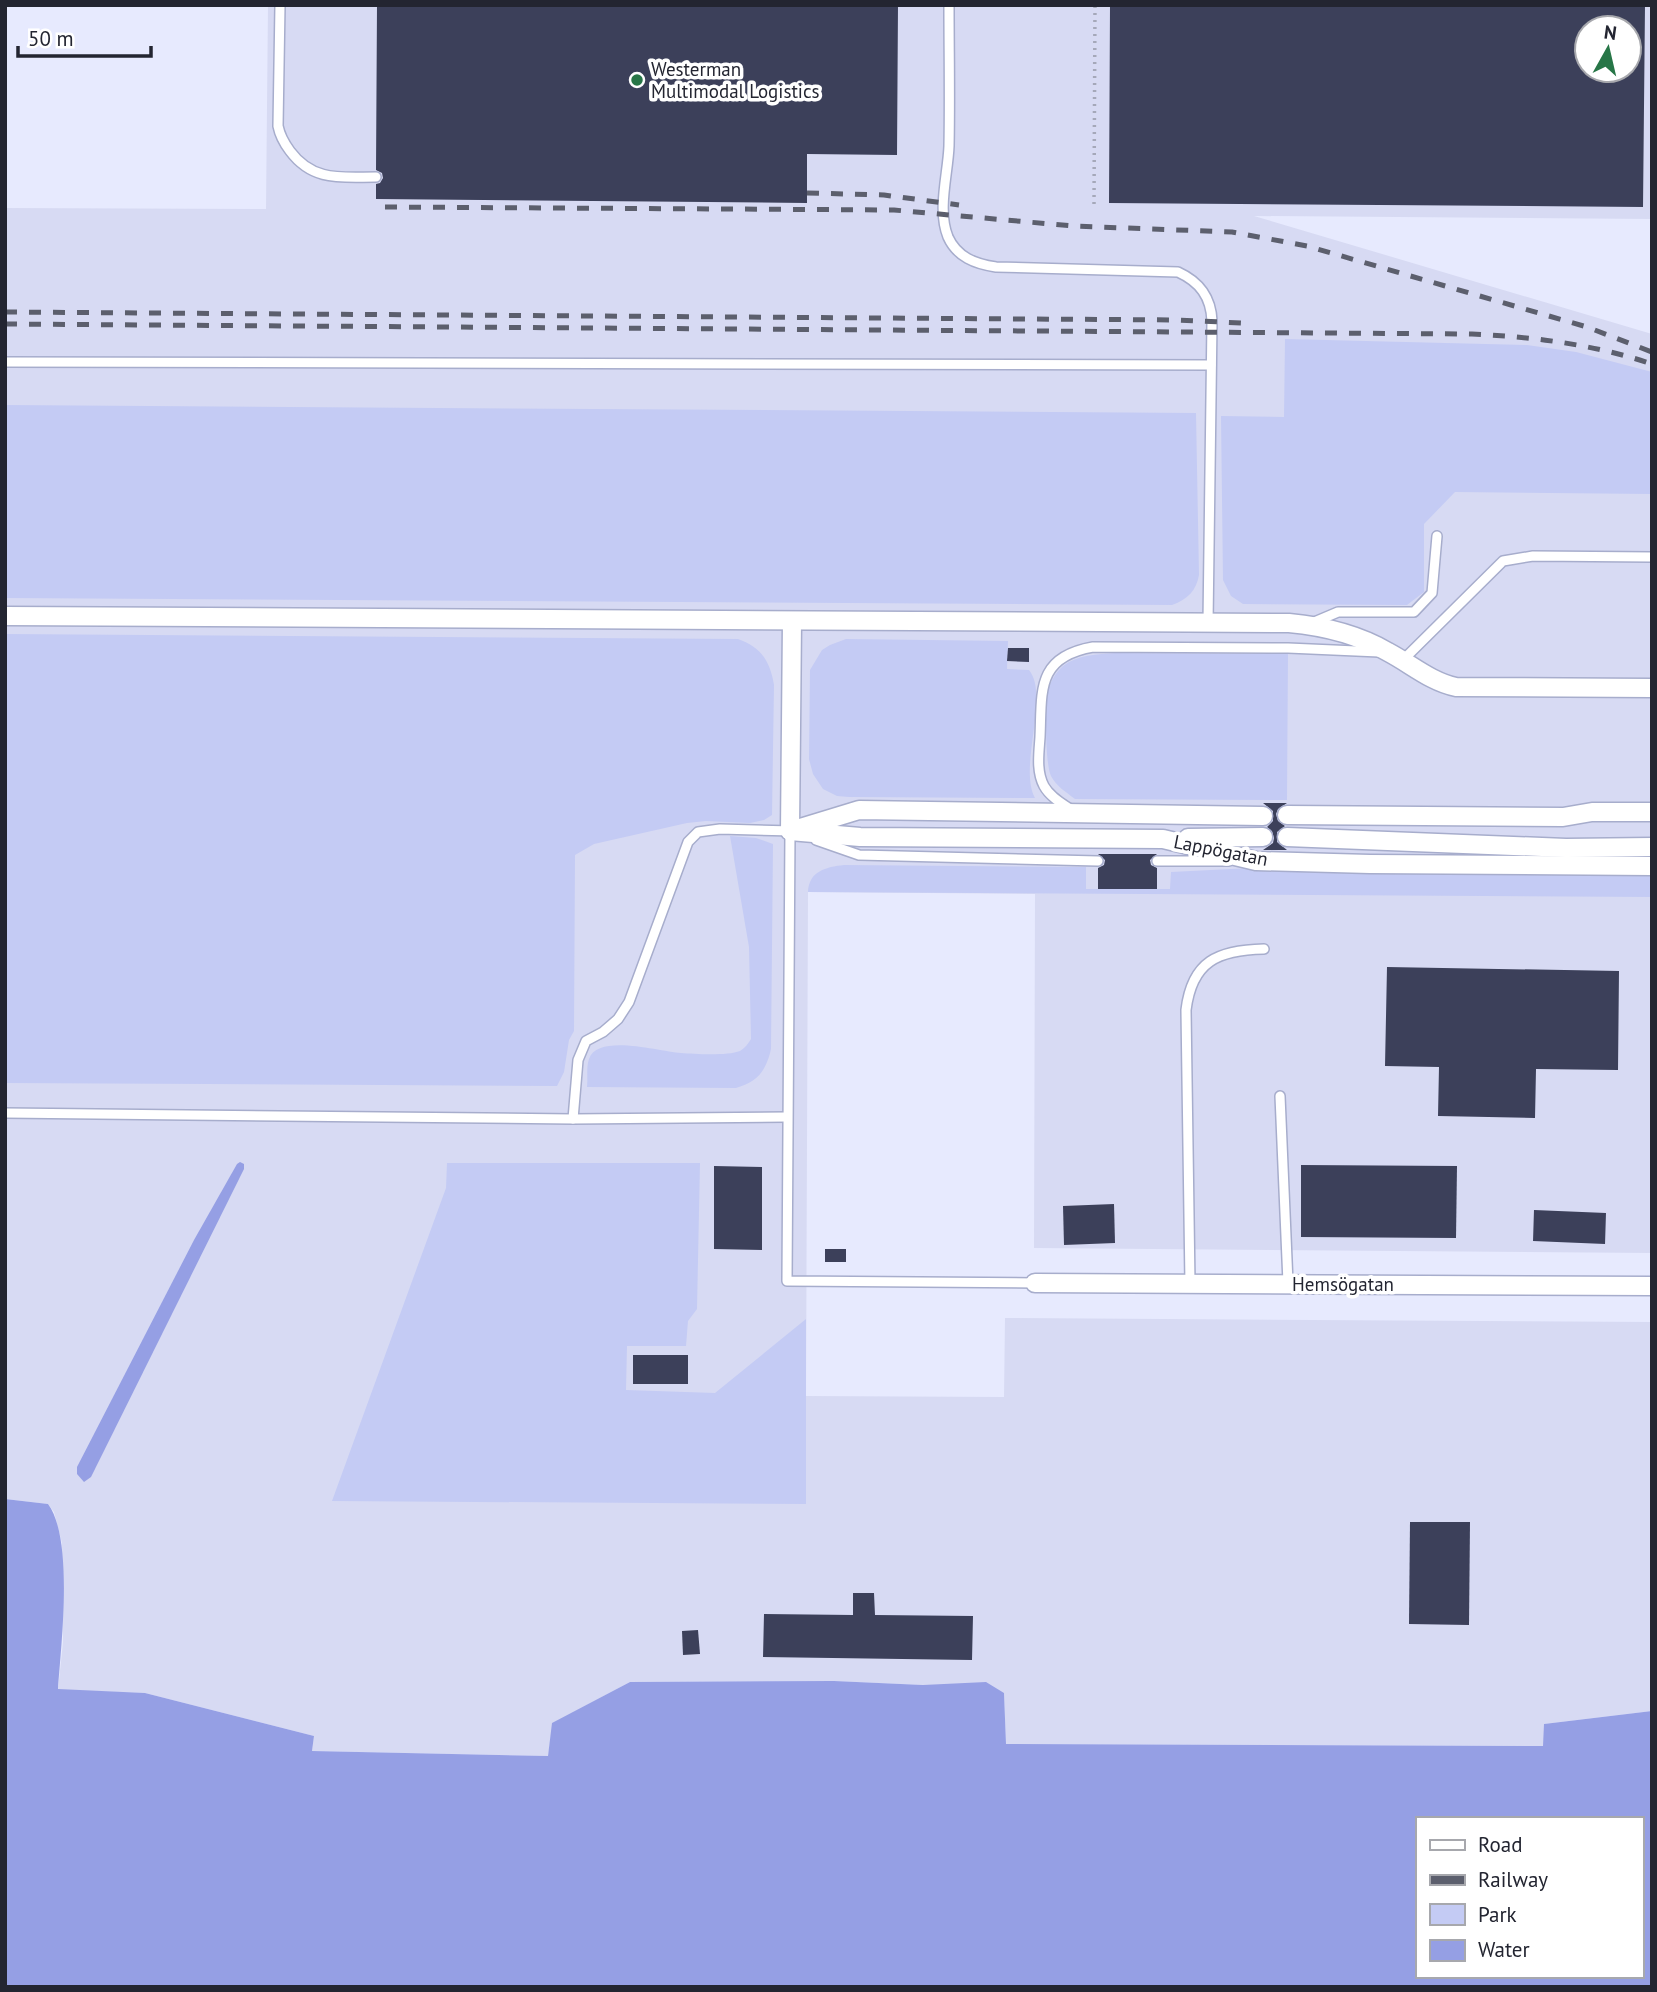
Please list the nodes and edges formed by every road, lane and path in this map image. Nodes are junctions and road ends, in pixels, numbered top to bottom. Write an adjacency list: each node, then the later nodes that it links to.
1 (280, 5): 4 (lane)
2 (949, 5): 7 (lane)
3 (1095, 5): 5 (path)
4 (376, 177)
5 (1094, 204)
6 (5, 362): 7 (lane)
7 (1211, 365): 12 (lane)
8 (1437, 536): 13 (lane)
9 (1652, 557): 14 (lane)
10 (5, 616): 11 (street)
11 (792, 621): 12 (street); 20 (street)
12 (1208, 623): 13 (street)
13 (1308, 625): 14 (street)
14 (1395, 656): 15 (street); 16 (lane)
15 (1652, 688)
16 (1074, 812): 19 (street, Lappögatan); 20 (street, Lappögatan)
17 (1652, 812): 18 (street)
18 (1287, 815)
19 (1263, 816)
20 (790, 831): 23 (street, Lappögatan); 27 (lane); 34 (lane); 35 (lane)
21 (1263, 837): 23 (street)
22 (1287, 837): 25 (street)
23 (1163, 839): 29 (street, Lappögatan)
24 (1652, 839): 25 (lane)
25 (1629, 846): 26 (street)
26 (1652, 847)
27 (1098, 861)
28 (1157, 861): 29 (lane)
29 (1256, 861): 30 (street, Lappögatan)
30 (1652, 866)
31 (1264, 949): 38 (lane)
32 (1280, 1096): 37 (lane)
33 (5, 1113): 35 (lane)
34 (786, 1117): 35 (lane); 36 (lane)
35 (572, 1119)
36 (1035, 1283): 38 (street, Hemsögatan)
37 (1288, 1283): 38 (street, Hemsögatan); 39 (street, Hemsögatan)
38 (1190, 1284)
39 (1652, 1286)

